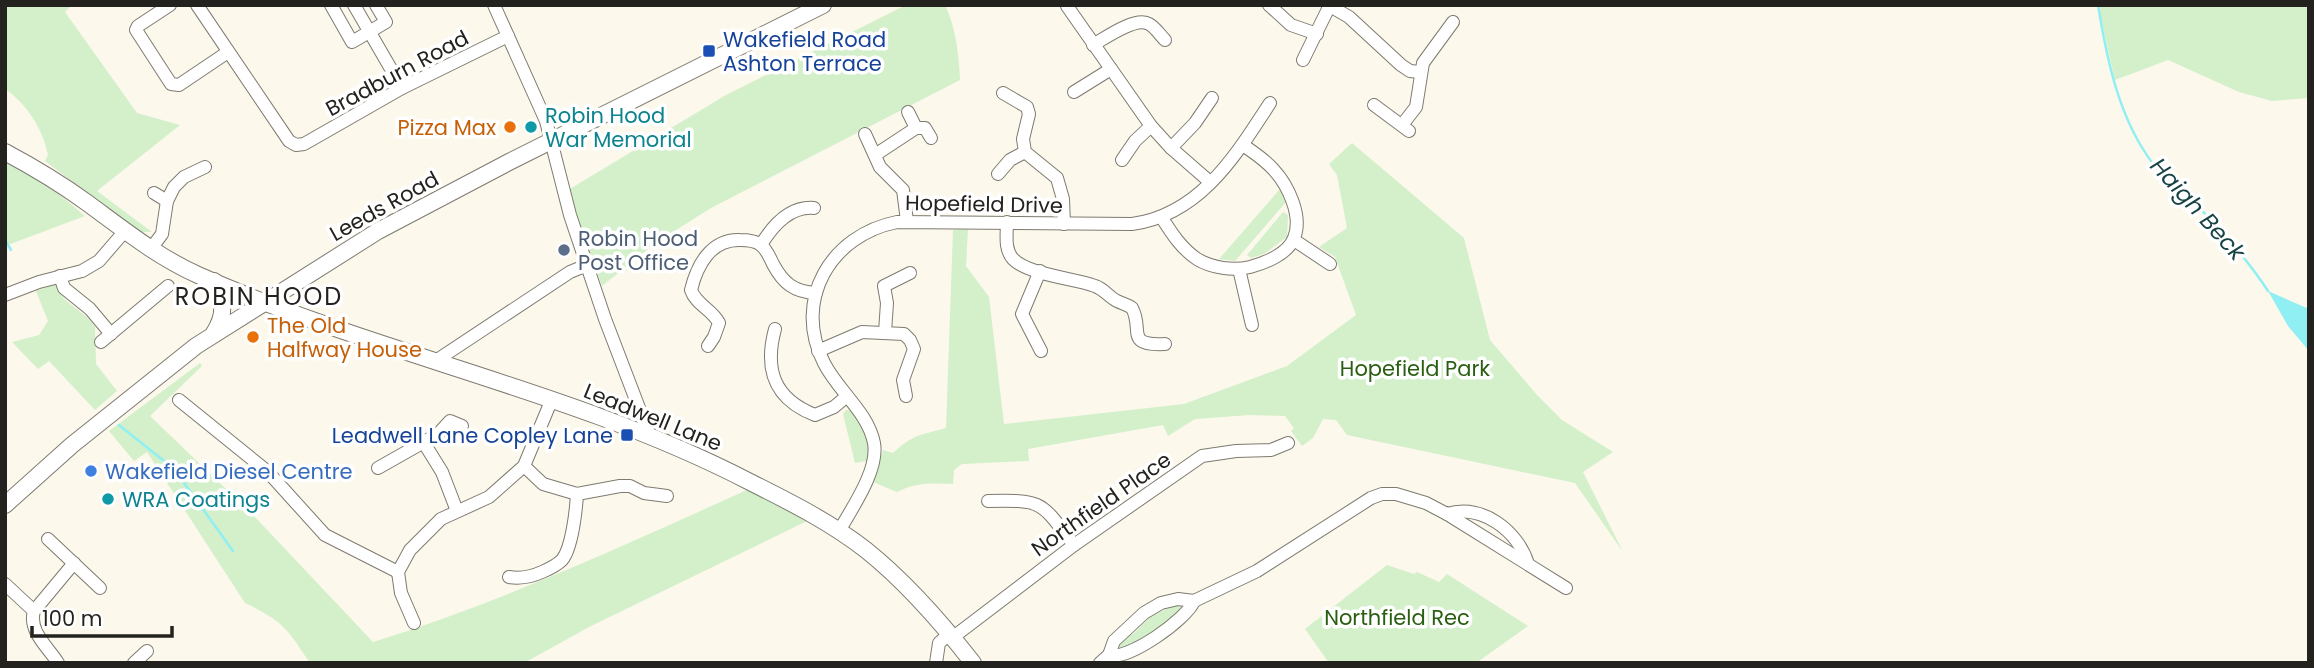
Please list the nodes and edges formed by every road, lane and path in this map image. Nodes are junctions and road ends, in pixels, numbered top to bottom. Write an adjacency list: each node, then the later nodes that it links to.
1 (170, 5): 19 (street)
2 (197, 5): 19 (street)
3 (331, 5): 13 (street)
4 (354, 5): 13 (street)
5 (376, 5): 13 (street)
6 (494, 5): 15 (street)
7 (823, 5): 32 (main road, Leeds Road)
8 (1269, 5): 14 (street)
9 (1067, 6): 18 (street)
10 (1330, 6): 14 (street); 22 (street)
11 (1453, 22): 17 (street)
12 (1429, 30): 17 (street)
13 (369, 32): 23 (street)
14 (1317, 34): 20 (street)
15 (508, 36): 23 (street, Bradburn Road); 32 (street)
16 (1165, 40): 18 (street)
17 (1439, 40): 22 (street)
18 (1093, 45): 21 (street)
19 (228, 52): 23 (street, Bradburn Road)
20 (1303, 60)
21 (1111, 69): 24 (street); 30 (street)
22 (1420, 72): 28 (street)
23 (402, 88)
24 (1074, 92)
25 (1003, 93): 36 (street)
26 (1212, 98): 34 (street)
27 (1270, 103): 33 (street, Hopefield Drive)
28 (1374, 104)
29 (908, 112): 37 (street)
30 (1151, 126): 34 (street); 38 (street)
31 (865, 134): 37 (street)
32 (552, 141): 54 (street); 60 (main road, Leeds Road)
33 (1243, 145): 41 (street, Hopefield Drive); 50 (street)
34 (1171, 148): 41 (street)
35 (5, 152): 49 (main road, Leadwell Lane)
36 (1025, 152): 40 (street); 48 (street)
37 (875, 155): 46 (street)
38 (1122, 160)
39 (205, 167): 44 (street)
40 (998, 174)
41 (1210, 182): 45 (street, Hopefield Drive)
42 (154, 192): 44 (street)
43 (802, 193): 51 (street)
44 (167, 201): 52 (street)
45 (1162, 218): 48 (street, Hopefield Drive); 55 (street)
46 (907, 221): 47 (street, Hopefield Drive); 62 (street, Hopefield Drive)
47 (1007, 222): 48 (street, Hopefield Drive); 56 (street)
48 (1064, 224)
49 (124, 232): 52 (main road, Leadwell Lane); 58 (street)
50 (1294, 240): 53 (street); 55 (street)
51 (761, 244): 62 (street); 71 (street)
52 (150, 250): 59 (main road, Leadwell Lane)
53 (1330, 264)
54 (587, 265): 74 (street); 80 (street)
55 (1239, 270): 66 (street)
56 (1040, 271): 70 (street); 73 (street)
57 (910, 273): 68 (street)
58 (60, 276): 61 (street); 63 (street)
59 (214, 281): 64 (main road, Leadwell Lane); 69 (main road)
60 (297, 281): 64 (main road, Leeds Road); 65 (main road)
61 (168, 286)
62 (816, 293): 72 (street, Hopefield Drive)
63 (5, 295)
64 (264, 302): 65 (main road, Leadwell Lane); 69 (main road, Leeds Road)
65 (304, 318): 74 (main road, Leadwell Lane)
66 (1252, 325)
67 (775, 329): 75 (street)
68 (885, 332): 72 (street); 76 (street)
69 (214, 333): 88 (main road, Leeds Road)
70 (1165, 344)
71 (708, 346)
72 (818, 351): 75 (street, Hopefield Drive)
73 (1041, 351)
74 (435, 362): 77 (main road, Leadwell Lane)
75 (846, 396): 91 (street, Hopefield Drive)
76 (906, 396)
77 (552, 398): 80 (main road, Leadwell Lane); 83 (street)
78 (179, 400): 96 (street)
79 (462, 426): 81 (street)
80 (649, 434): 91 (main road, Leadwell Lane)
81 (424, 443): 84 (street); 89 (street)
82 (1288, 443): 93 (street, Northfield Place)
83 (524, 466): 85 (street); 89 (street)
84 (378, 468)
85 (577, 494): 86 (street); 97 (street)
86 (667, 496)
87 (988, 501): 93 (street)
88 (5, 505)
89 (457, 510): 96 (street)
90 (1447, 514): 95 (street); 95 (street); 101 (street)
91 (839, 531): 104 (main road, Leadwell Lane)
92 (48, 539): 94 (street)
93 (1074, 545): 104 (street, Northfield Place)
94 (74, 563): 99 (street); 102 (street)
95 (1528, 564): 100 (street)
96 (398, 572): 103 (street)
97 (509, 577)
98 (5, 584): 102 (street)
99 (100, 588)
100 (1566, 588)
101 (1194, 601): 105 (street); 105 (street)
102 (34, 611): 106 (street)
103 (414, 623)
104 (951, 636): 107 (street); 108 (main road, Leadwell Lane)
105 (1104, 659)
106 (58, 663)
107 (936, 663)
108 (973, 663)

